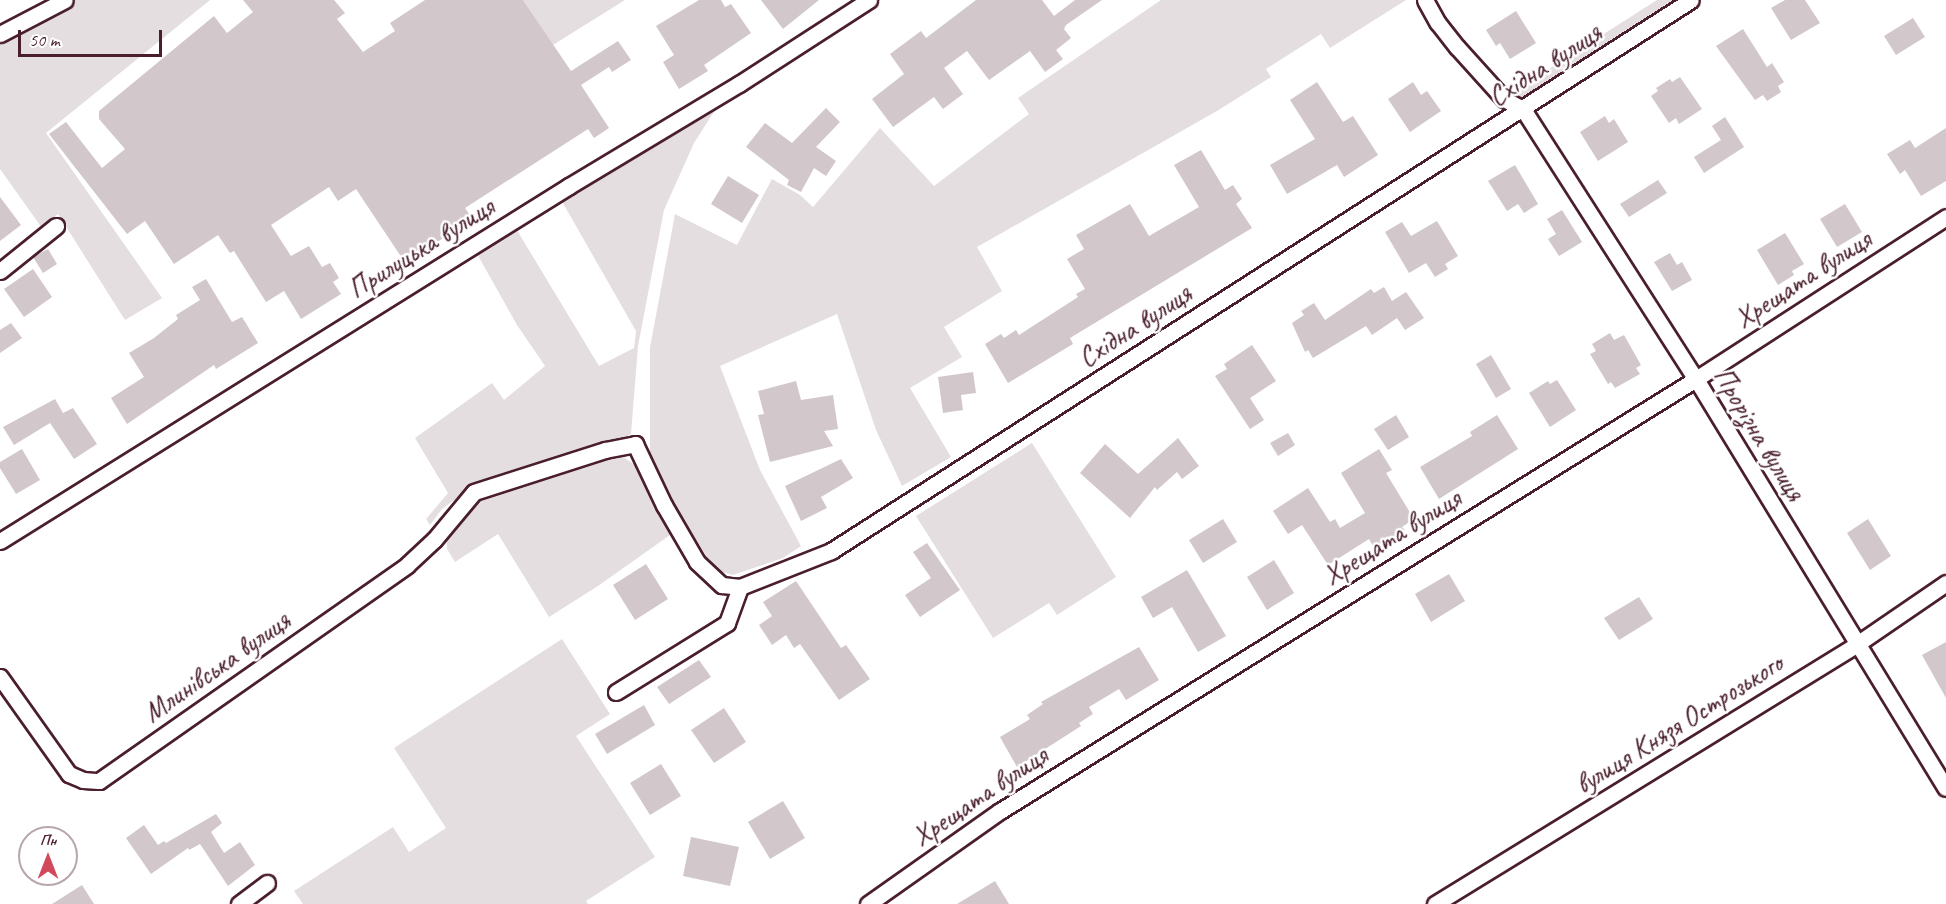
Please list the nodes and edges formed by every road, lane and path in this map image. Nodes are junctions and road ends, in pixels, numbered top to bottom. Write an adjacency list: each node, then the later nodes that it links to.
1 (65, 0): 5 (street)
2 (869, 0): 11 (street, Прилуцька вулиця)
3 (1425, 0): 6 (street)
4 (1692, 0): 6 (street, Східна вулиця)
5 (0, 34)
6 (1523, 109): 10 (street, Прорізна вулиця); 13 (street, Східна вулиця)
7 (1946, 217): 10 (street, Хрещата вулиця)
8 (56, 226): 9 (street)
9 (0, 271)
10 (1696, 379): 14 (street, Прорізна вулиця); 20 (street, Хрещата вулиця)
11 (0, 541)
12 (1946, 583): 14 (street, вулиця Князя Острозького)
13 (740, 587): 15 (street, Млинівська вулиця); 16 (street)
14 (1857, 645): 17 (street, Прорізна вулиця); 21 (street, вулиця Князя Острозького)
15 (0, 677)
16 (616, 692)
17 (1946, 788)
18 (267, 883): 19 (street)
19 (239, 904)
20 (867, 904)
21 (1435, 904)

